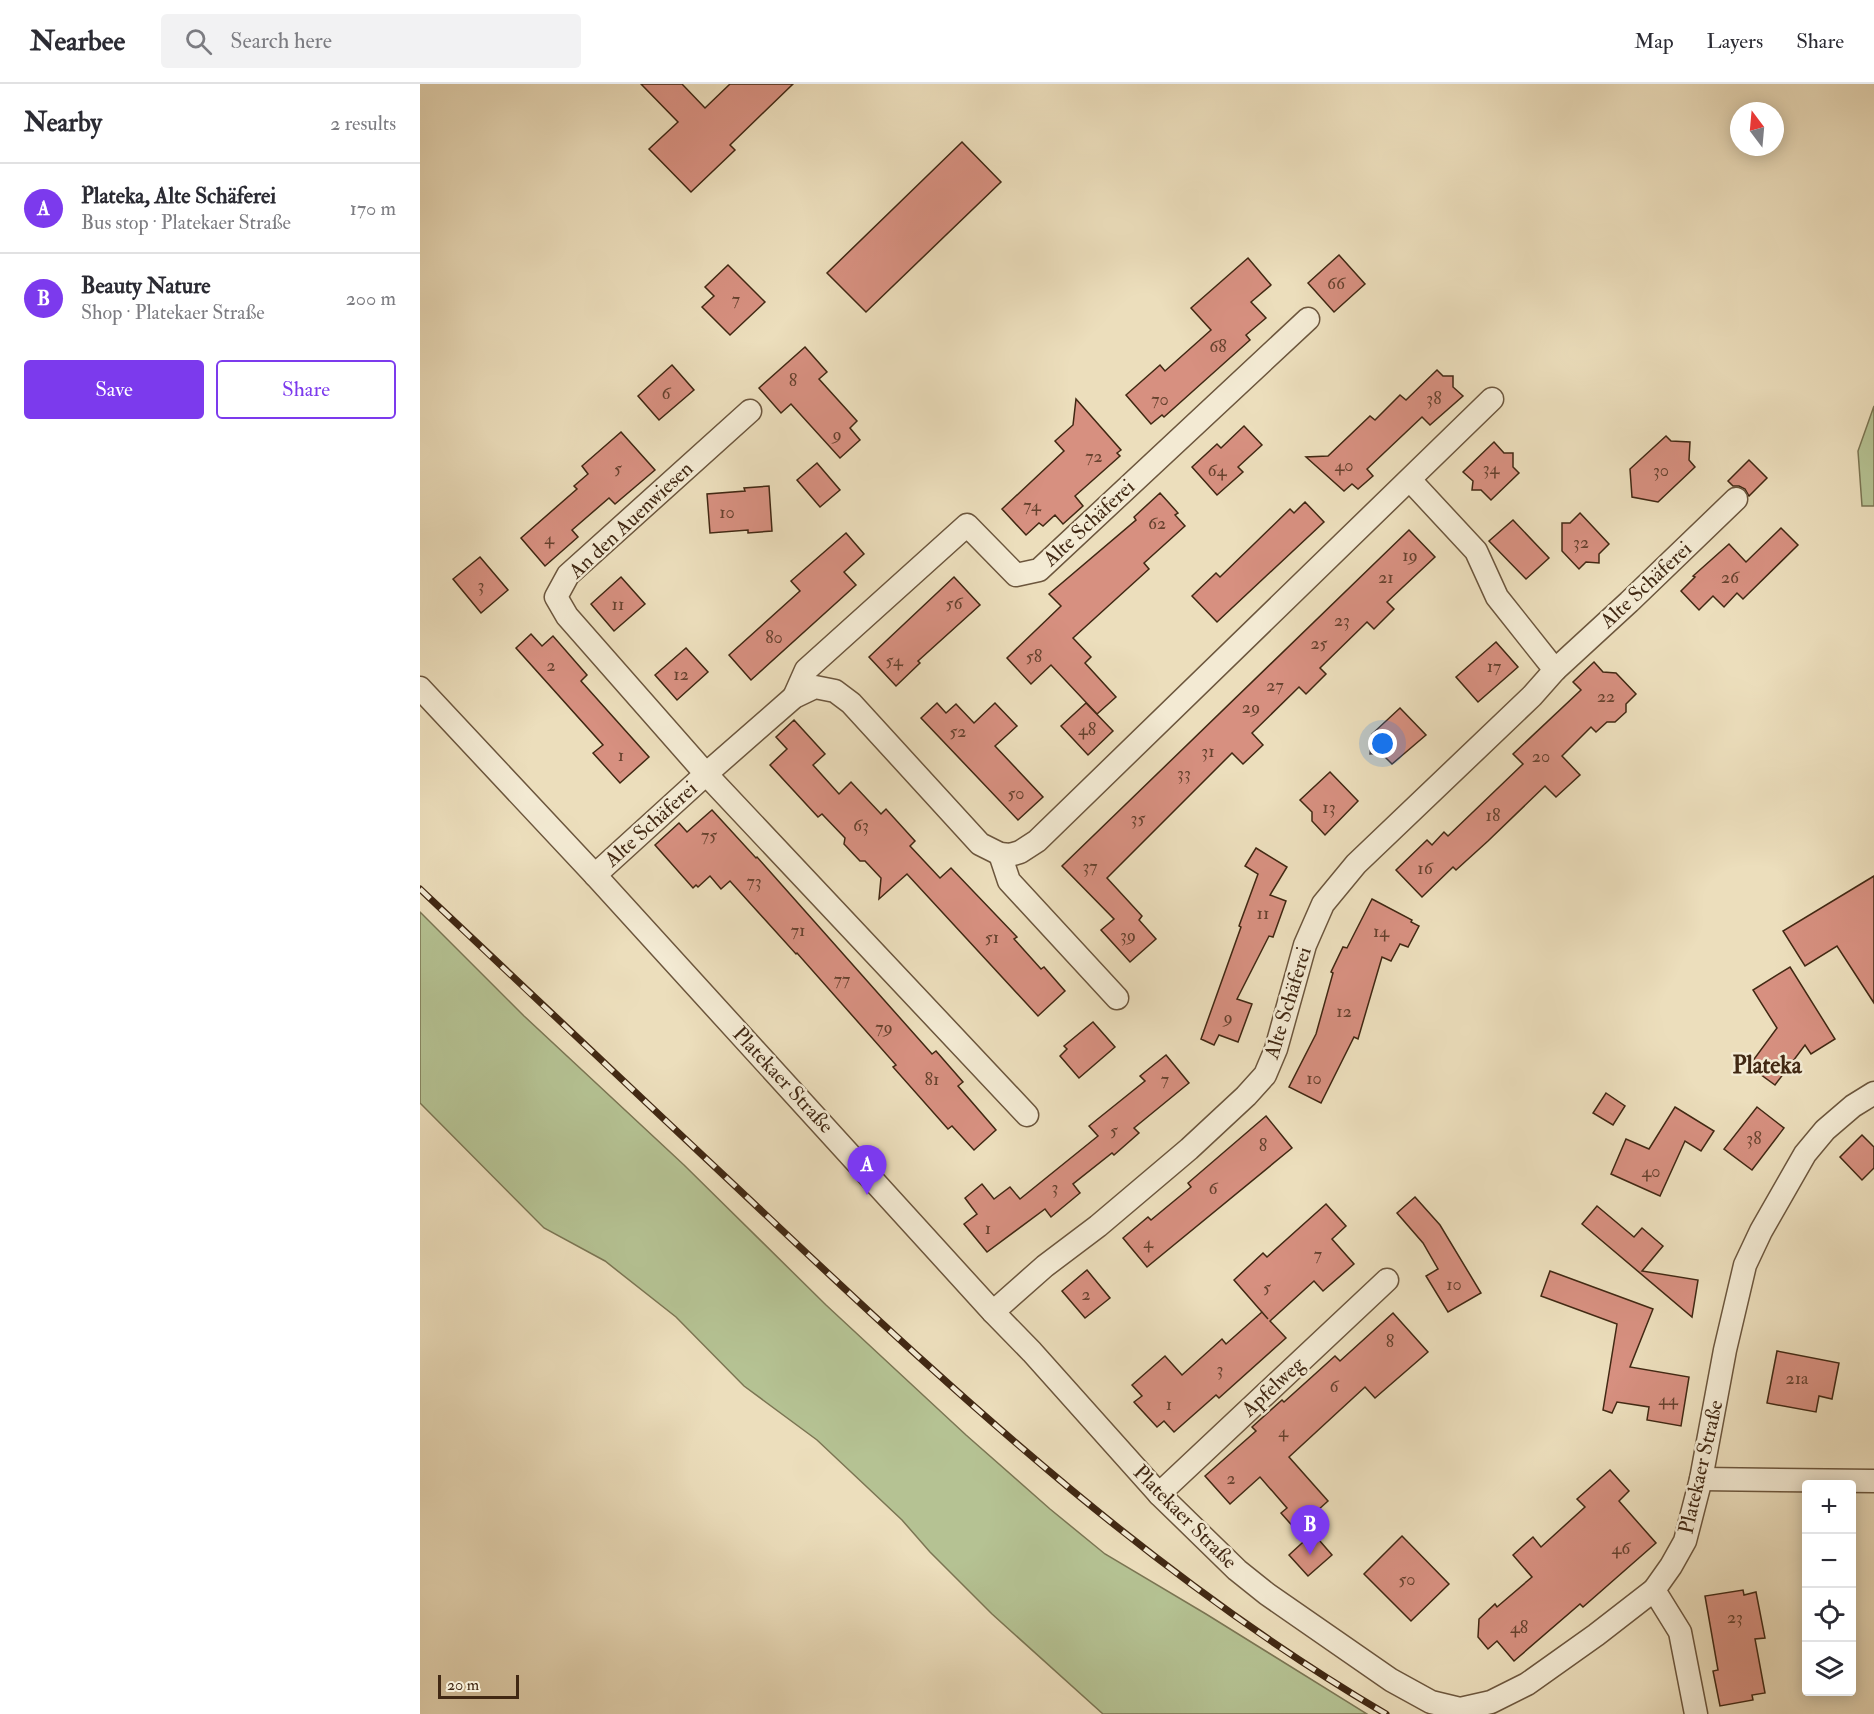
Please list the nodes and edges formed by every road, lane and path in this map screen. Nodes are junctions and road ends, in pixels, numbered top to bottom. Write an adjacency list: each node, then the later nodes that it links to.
1 (1308, 319): 8 (street, Alte Schäferei)
2 (1492, 399): 4 (street)
3 (750, 411): 9 (street, An den Auenwiesen)
4 (1410, 480): 6 (street); 10 (street)
5 (1736, 500): 6 (street, Alte Schäferei)
6 (1556, 670): 16 (street, Alte Schäferei)
7 (420, 688): 11 (street, Platekaer Straße)
8 (794, 697): 9 (street, Alte Schäferei); 10 (street, Alte Schäferei)
9 (706, 774): 11 (street, Alte Schäferei); 14 (street, Alte Schäferei)
10 (1000, 854): 12 (street)
11 (595, 875): 16 (street, Platekaer Straße)
12 (1117, 998)
13 (1874, 1093): 17 (street, Platekaer Straße)
14 (1027, 1115)
15 (1387, 1280): 19 (street, Apfelweg)
16 (993, 1312): 19 (street, Platekaer Straße)
17 (1701, 1479): 18 (street); 20 (street, Platekaer Straße)
18 (1874, 1481)
19 (1159, 1494): 20 (street, Platekaer Straße)
20 (1654, 1590): 21 (street)
21 (1696, 1714)

